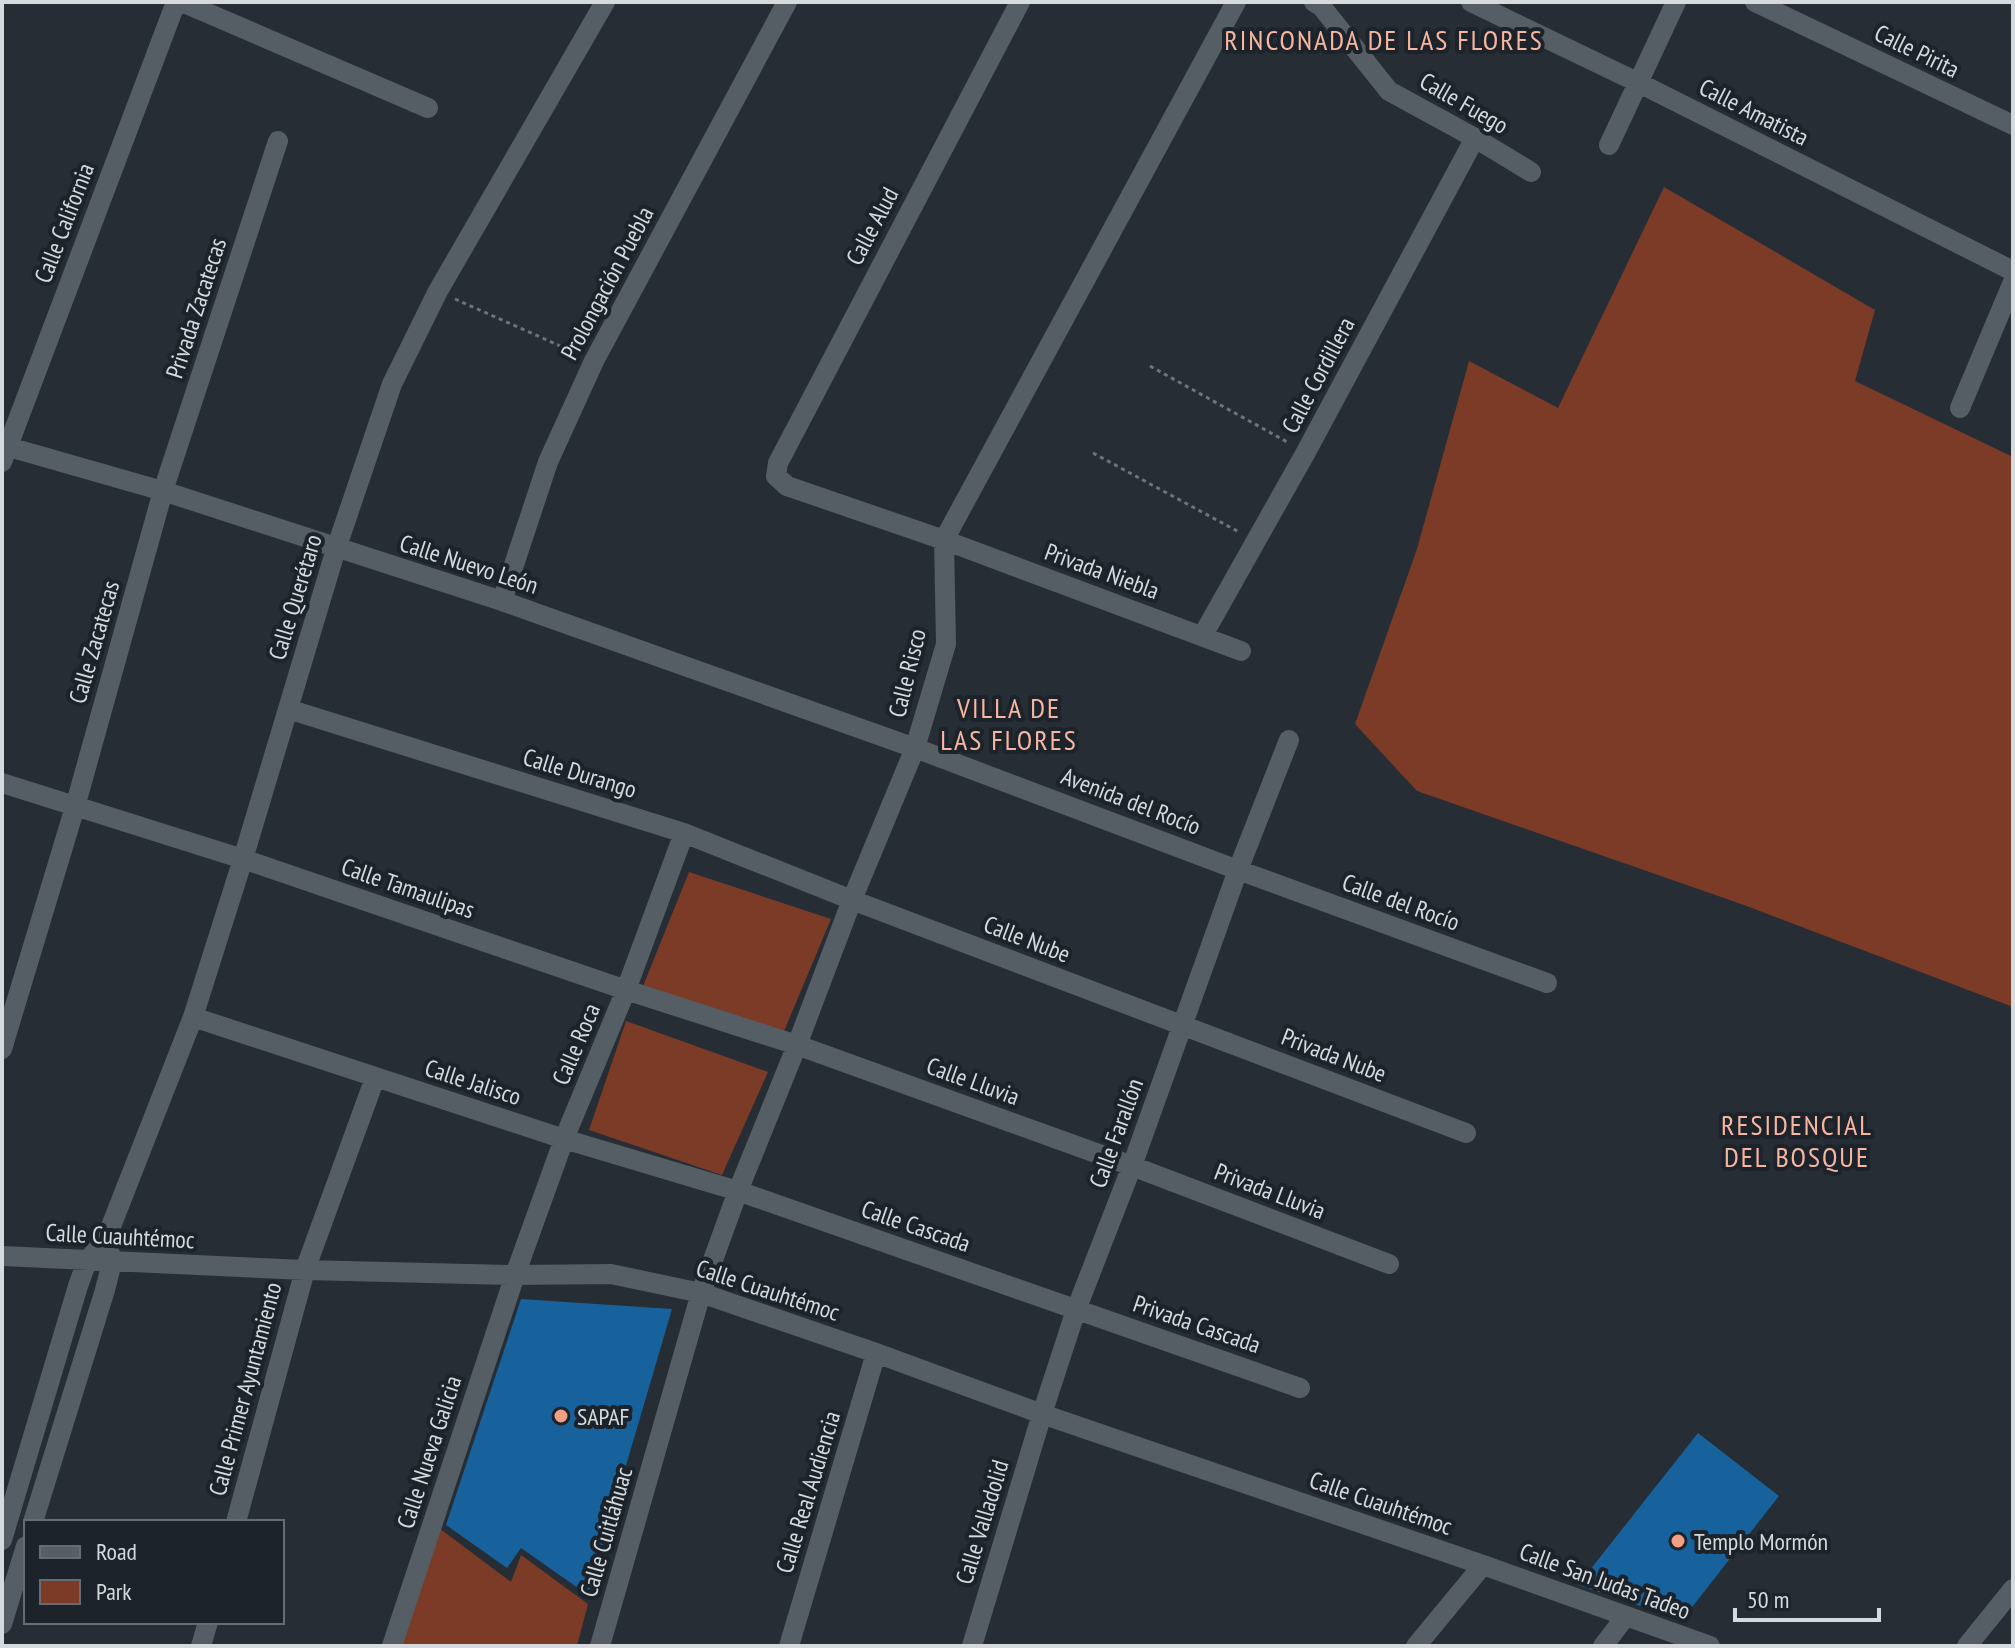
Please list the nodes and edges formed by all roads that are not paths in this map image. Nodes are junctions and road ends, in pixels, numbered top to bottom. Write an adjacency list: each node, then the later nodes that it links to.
1 (176, 2): 21 (street, Calle California)
2 (182, 2): 12 (street)
3 (605, 2): 25 (street, Calle Querétaro)
4 (787, 2): 26 (street, Prolongación Puebla)
5 (1020, 2): 22 (street, Calle Alud)
6 (1236, 2): 24 (street, Calle Risco)
7 (1314, 2): 14 (street, Calle Fuego)
8 (1471, 2): 11 (street, Calle Amatista)
9 (1676, 2): 11 (street)
10 (1755, 2): 13 (street, Calle Pirita)
11 (1637, 82): 16 (street); 18 (street, Calle Amatista)
12 (428, 108)
13 (2013, 125)
14 (1475, 138): 17 (street, Calle Fuego); 27 (street, Calle Cordillera)
15 (278, 141): 23 (street, Privada Zacatecas)
16 (1609, 145)
17 (1531, 172)
18 (2013, 271)
19 (2013, 282): 20 (street)
20 (1960, 408)
21 (4, 452): 23 (street, Calle Nuevo León)
22 (776, 476): 24 (street, Privada Niebla)
23 (163, 491): 25 (street, Calle Nuevo León); 33 (street, Calle Zacatecas)
24 (944, 540): 27 (street, Privada Niebla); 31 (street, Calle Risco)
25 (336, 549): 26 (street, Calle Nuevo León); 29 (street, Calle Querétaro)
26 (502, 601): 31 (street, Calle Nuevo León)
27 (1203, 635): 28 (street, Privada Niebla)
28 (1241, 651)
29 (288, 709): 34 (street, Calle Durango); 35 (street, Calle Querétaro)
30 (1289, 740): 36 (street, Calle Farallón)
31 (915, 748): 36 (street, Avenida del Rocío); 37 (street, Calle Risco)
32 (2, 783): 33 (street, Calle Tamaulipas)
33 (75, 807): 35 (street, Calle Tamaulipas); 43 (street, Calle Zacatecas)
34 (684, 833): 37 (street, Calle Durango); 39 (street, Calle Roca)
35 (243, 859): 39 (street, Calle Tamaulipas); 40 (street, Calle Querétaro)
36 (1238, 870): 38 (street, Calle del Rocío); 41 (street, Calle Farallón)
37 (852, 900): 41 (street, Calle Nube); 42 (street, Calle Risco)
38 (1547, 983)
39 (626, 990): 42 (street, Calle Tamaulipas); 46 (street, Calle Roca)
40 (193, 1017): 44 (street, Calle Jalisco); 49 (street, Calle Querétaro)
41 (1183, 1026): 45 (street, Privada Nube); 47 (street, Calle Farallón)
42 (797, 1045): 47 (street, Calle Lluvia); 48 (street, Calle Risco)
43 (2, 1049)
44 (375, 1078): 46 (street, Calle Jalisco); 54 (street, Calle Primer Ayuntamiento)
45 (1466, 1133)
46 (564, 1139): 48 (street, Calle Jalisco); 55 (street, Calle Roca)
47 (1132, 1166): 53 (street, Privada Lluvia); 57 (street, Calle Farallón)
48 (738, 1191): 56 (street, Calle Risco); 57 (street, Calle Cascada)
49 (106, 1239): 51 (street, Calle Querétaro); 52 (street)
50 (2, 1256): 51 (street, Calle Cuauhtémoc)
51 (87, 1261): 52 (street, Calle Cuauhtémoc); 63 (street)
52 (112, 1262): 54 (street, Calle Cuauhtémoc); 61 (street)
53 (1389, 1264)
54 (305, 1270): 55 (street, Calle Cuauhtémoc); 62 (street, Calle Primer Ayuntamiento)
55 (515, 1275): 56 (street, Calle Cuauhtémoc); 71 (street, Calle Nueva Galicia)
56 (701, 1293): 58 (street, Calle Cuauhtémoc); 72 (street, Calle Cuitláhuac)
57 (1076, 1310): 59 (street, Privada Cascada); 60 (street, Calle Farallón)
58 (876, 1353): 60 (street, Calle Cuauhtémoc); 73 (street, Calle Real Audiencia)
59 (1300, 1388)
60 (1042, 1414): 65 (street, Calle Cuauhtémoc); 74 (street, Calle Valladolid)
61 (34, 1520)
62 (237, 1520)
63 (2, 1540)
64 (24, 1552): 68 (street)
65 (1483, 1565): 67 (street, Calle San Judas Tadeo); 75 (street)
66 (2013, 1589): 78 (street)
67 (1626, 1616): 76 (street); 77 (street, Calle San Judas Tadeo)
68 (2, 1624)
69 (207, 1624): 70 (street)
70 (201, 1646)
71 (392, 1646)
72 (600, 1646)
73 (789, 1646)
74 (972, 1646)
75 (1416, 1646)
76 (1603, 1646)
77 (1710, 1646)
78 (1967, 1646)

